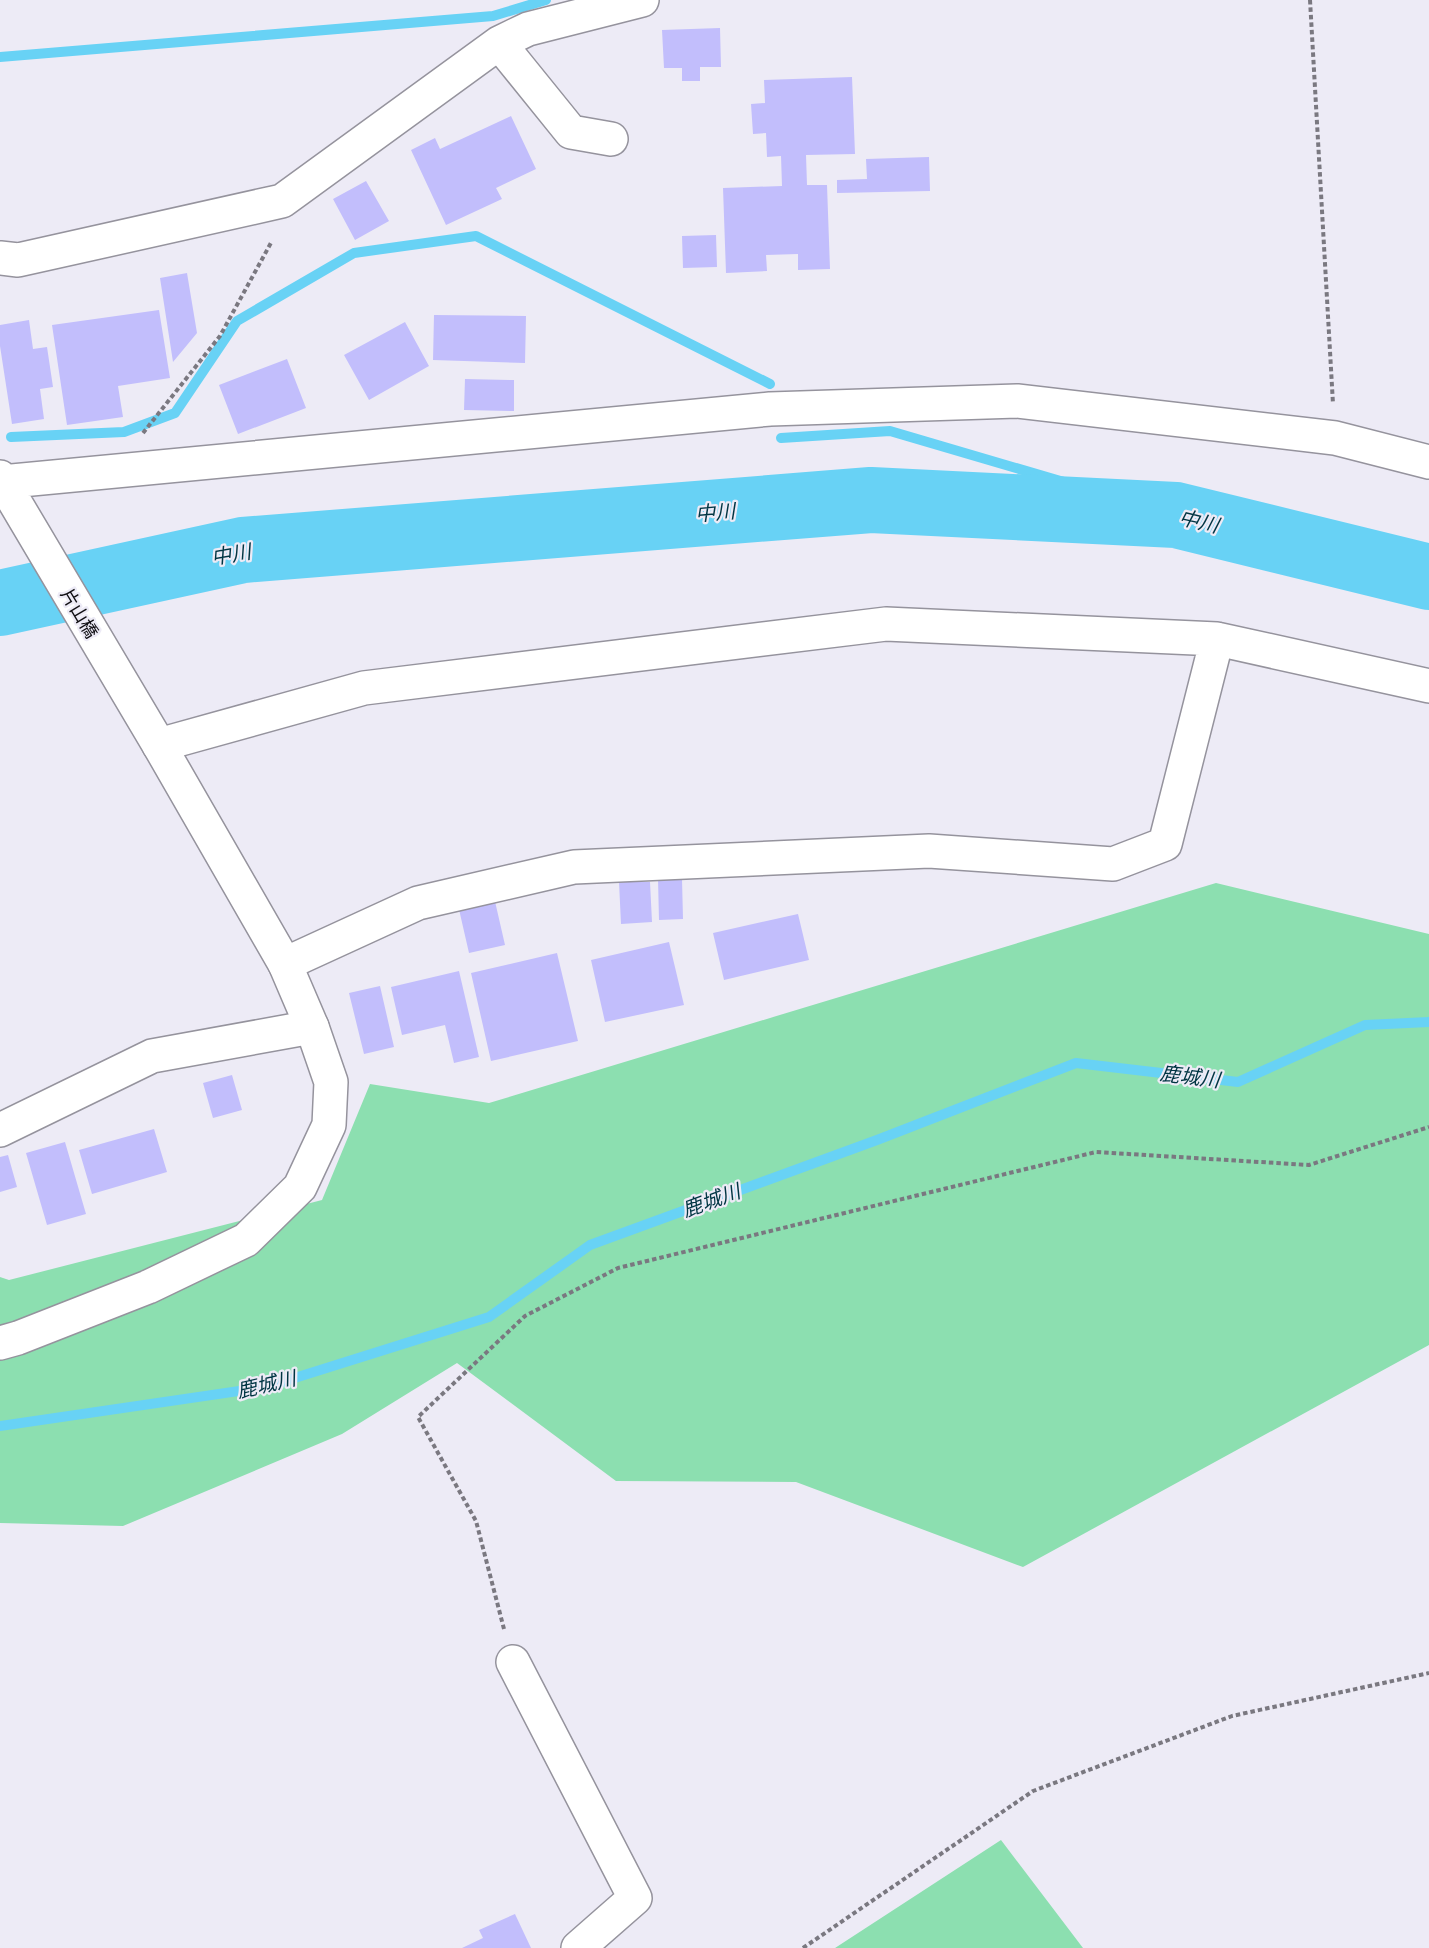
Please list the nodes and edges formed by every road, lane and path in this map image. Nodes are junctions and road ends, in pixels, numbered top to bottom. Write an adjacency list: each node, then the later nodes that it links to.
1 (642, 0): 3 (street)
2 (1310, 0): 8 (path)
3 (500, 43): 4 (street); 5 (street)
4 (611, 139)
5 (282, 201): 6 (street); 7 (path)
6 (0, 258)
7 (142, 434)
8 (1335, 438): 9 (street); 10 (street)
9 (1429, 462)
10 (0, 480): 13 (street, 片山橋)
11 (1216, 639): 12 (street); 13 (street); 14 (street)
12 (1429, 686)
13 (159, 745): 14 (street, 片山橋)
14 (285, 964): 15 (street, 片山橋)
15 (312, 1027): 17 (street); 18 (street, 片山橋)
16 (1429, 1128): 19 (path)
17 (0, 1130)
18 (0, 1343)
19 (513, 1662): 21 (street)
20 (1429, 1673): 22 (path)
21 (578, 1948)
22 (803, 1948)

